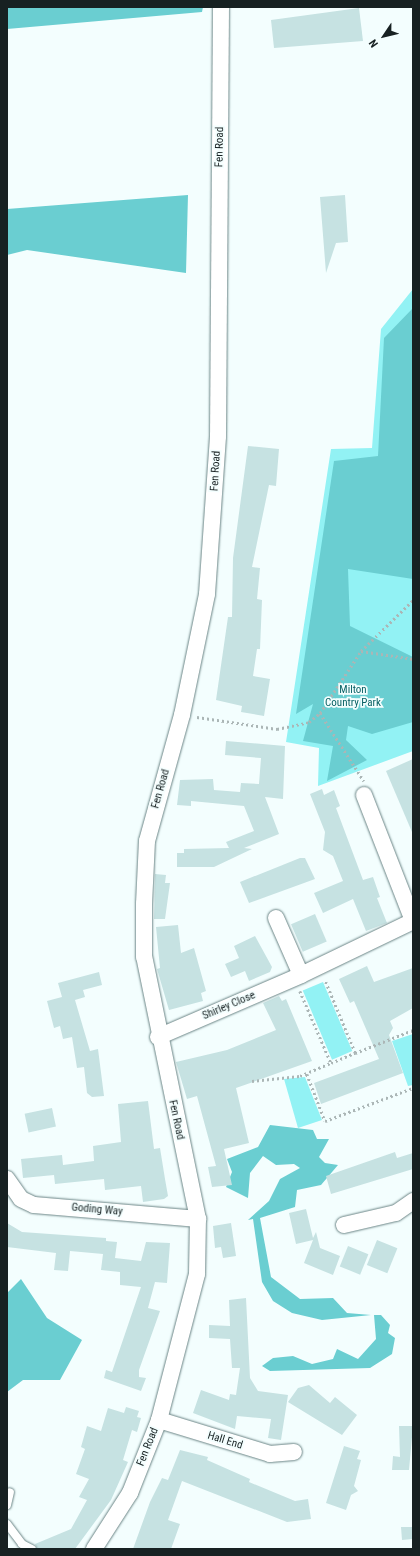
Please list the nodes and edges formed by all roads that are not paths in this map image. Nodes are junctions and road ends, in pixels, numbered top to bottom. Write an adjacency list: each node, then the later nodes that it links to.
1 (221, 7): 6 (street, Fen Road)
2 (364, 795): 4 (street, Shirley Close)
3 (276, 918): 5 (street)
4 (413, 921): 5 (street, Shirley Close)
5 (297, 977): 6 (street, Shirley Close)
6 (158, 1037): 9 (street, Fen Road)
7 (7, 1179): 9 (street, Goding Way)
8 (413, 1201): 10 (street)
9 (198, 1219): 11 (street, Fen Road)
10 (344, 1225)
11 (159, 1420): 12 (street, Hall End); 17 (street, Fen Road)
12 (294, 1452)
13 (10, 1492): 14 (lane)
14 (7, 1505)
15 (7, 1524): 16 (lane)
16 (32, 1549)
17 (94, 1549)

